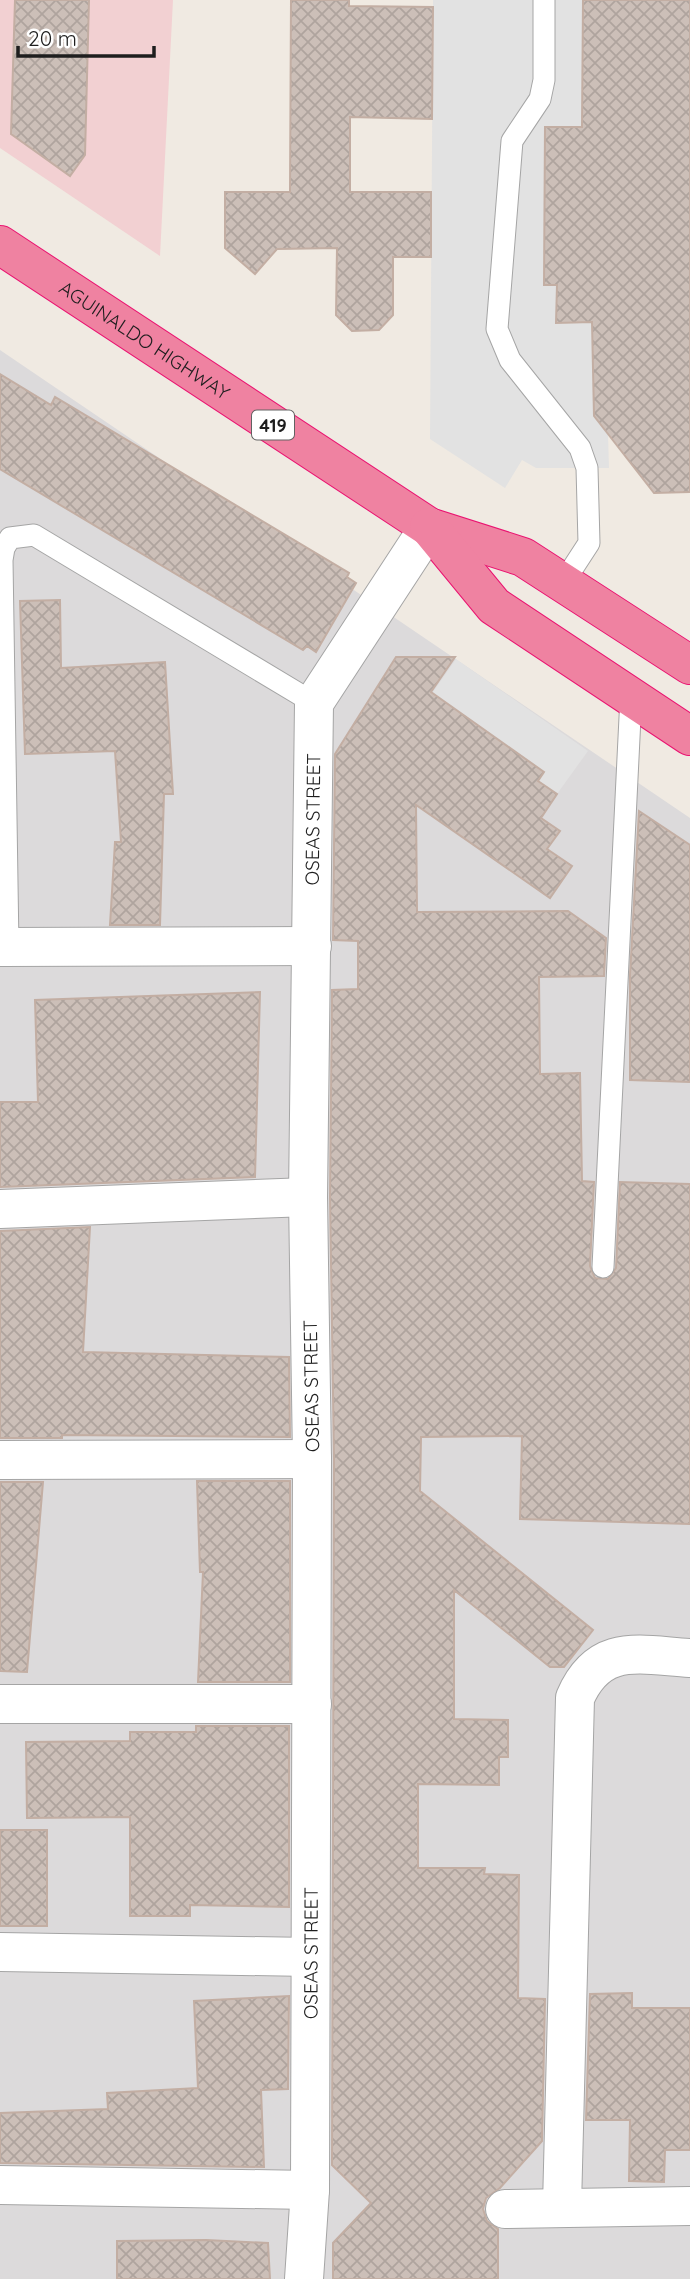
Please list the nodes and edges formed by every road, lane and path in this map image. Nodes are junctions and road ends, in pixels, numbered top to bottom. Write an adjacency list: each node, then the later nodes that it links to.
1 (544, 0): 4 (lane)
2 (0, 245): 3 (highway, AGUINALDO HIGHWAY / 419)
3 (429, 527): 4 (highway, AGUINALDO HIGHWAY / 419); 6 (highway, AGUINALDO HIGHWAY / 419); 7 (street)
4 (563, 583): 5 (highway, AGUINALDO HIGHWAY / 419)
5 (690, 665)
6 (631, 697): 8 (highway, AGUINALDO HIGHWAY / 419); 13 (lane)
7 (314, 703): 9 (street, OSEAS STREET); 10 (lane)
8 (690, 736)
9 (312, 946): 10 (street); 11 (street, OSEAS STREET)
10 (4, 947)
11 (308, 1196): 12 (street); 14 (street, OSEAS STREET)
12 (0, 1209)
13 (603, 1267)
14 (312, 1459): 15 (street); 18 (street, OSEAS STREET)
15 (0, 1460)
16 (690, 1658): 23 (street)
17 (0, 1704): 18 (street)
18 (312, 1704): 20 (street, OSEAS STREET)
19 (0, 1952): 20 (street)
20 (310, 1957): 22 (street, OSEAS STREET)
21 (0, 2185): 22 (street)
22 (310, 2190): 26 (street, OSEAS STREET)
23 (562, 2206): 24 (street); 25 (street)
24 (690, 2206)
25 (505, 2209)
26 (304, 2279)

